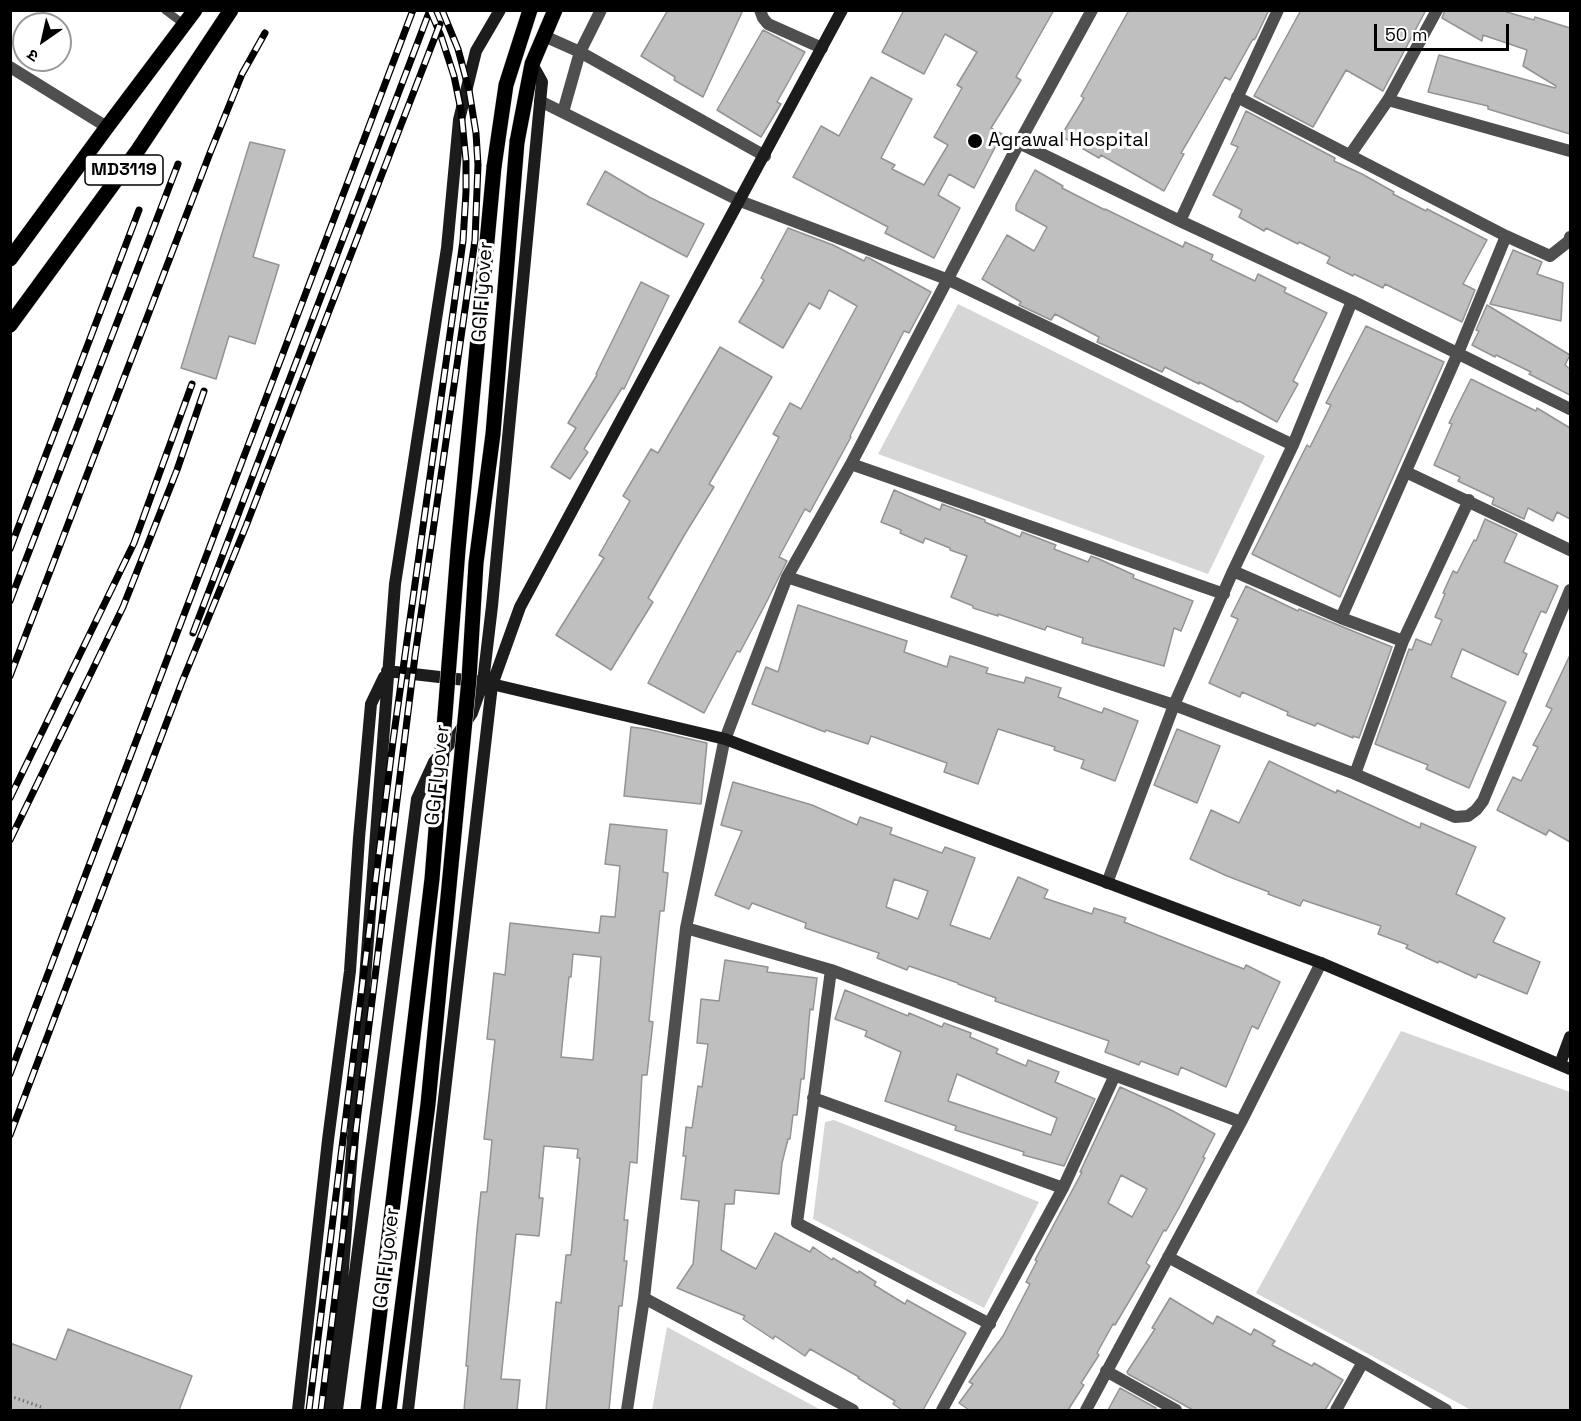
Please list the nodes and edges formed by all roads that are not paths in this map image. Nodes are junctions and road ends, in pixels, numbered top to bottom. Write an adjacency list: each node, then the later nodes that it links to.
1 (165, 10): 13 (lane)
2 (195, 10): 13 (main road, MD3119)
3 (231, 10): 35 (main road, MD3119)
4 (500, 10): 49 (street)
5 (530, 10): 72 (main road, GG Flyover, bridge)
6 (555, 10): 14 (main road, GG Flyover)
7 (601, 10): 16 (street)
8 (760, 10): 15 (street)
9 (842, 10): 15 (street)
10 (1092, 10): 24 (street)
11 (1278, 10): 19 (street)
12 (1437, 10): 21 (street)
13 (185, 25): 23 (main road, MD3119)
14 (544, 36): 16 (street); 17 (main road, GG Flyover)
15 (822, 48): 27 (street)
16 (580, 52): 22 (street); 27 (street)
17 (532, 64): 20 (street); 73 (main road, GG Flyover, bridge)
18 (10, 67): 23 (street)
19 (1237, 97): 26 (street); 29 (street)
20 (540, 100): 22 (street); 50 (street)
21 (1388, 100): 25 (street); 26 (street)
22 (563, 112): 28 (street)
23 (107, 127): 32 (main road, MD3119)
24 (1019, 143): 29 (street); 33 (street)
25 (1570, 151)
26 (1350, 155): 30 (street)
27 (765, 156): 28 (street)
28 (740, 201): 33 (street); 50 (street)
29 (1180, 222): 34 (street)
30 (1506, 236): 31 (street); 36 (street)
31 (1570, 237)
32 (10, 259)
33 (949, 280): 38 (street); 39 (street)
34 (1352, 301): 36 (street); 38 (street)
35 (10, 326)
36 (1458, 353): 37 (street); 40 (street)
37 (1570, 409)
38 (1293, 445): 43 (street)
39 (851, 464): 44 (street); 46 (street)
40 (1406, 472): 41 (street); 47 (street)
41 (1469, 500): 42 (street); 48 (street)
42 (1570, 550)
43 (1233, 571): 46 (street); 47 (street)
44 (787, 576): 51 (street); 52 (street)
45 (1570, 590): 53 (street)
46 (1224, 594): 51 (street)
47 (1341, 618): 48 (street)
48 (1403, 641): 53 (street)
49 (387, 671): 50 (street); 69 (street); 70 (street)
50 (487, 683): 52 (street); 71 (street); 74 (street)
51 (1174, 705): 53 (street); 54 (street)
52 (725, 739): 54 (street); 55 (street)
53 (1355, 774)
54 (1107, 883): 56 (street)
55 (686, 928): 57 (street); 65 (street)
56 (1321, 963): 59 (street); 62 (street)
57 (831, 970): 60 (street); 61 (street)
58 (1570, 1037): 59 (street)
59 (1565, 1067)
60 (1115, 1075): 62 (street); 63 (street)
61 (813, 1098): 63 (street); 66 (street)
62 (1241, 1122): 64 (street)
63 (1063, 1188): 66 (street)
64 (1168, 1257): 67 (street); 68 (street)
65 (644, 1298): 75 (street); 76 (street)
66 (990, 1324): 77 (street)
67 (1363, 1362): 80 (street); 81 (street)
68 (1107, 1371): 78 (street); 79 (street)
69 (298, 1410)
70 (325, 1410)
71 (338, 1410)
72 (368, 1410)
73 (388, 1410)
74 (408, 1410)
75 (627, 1410)
76 (853, 1410)
77 (942, 1410)
78 (1086, 1410)
79 (1176, 1410)
80 (1336, 1410)
81 (1446, 1410)

